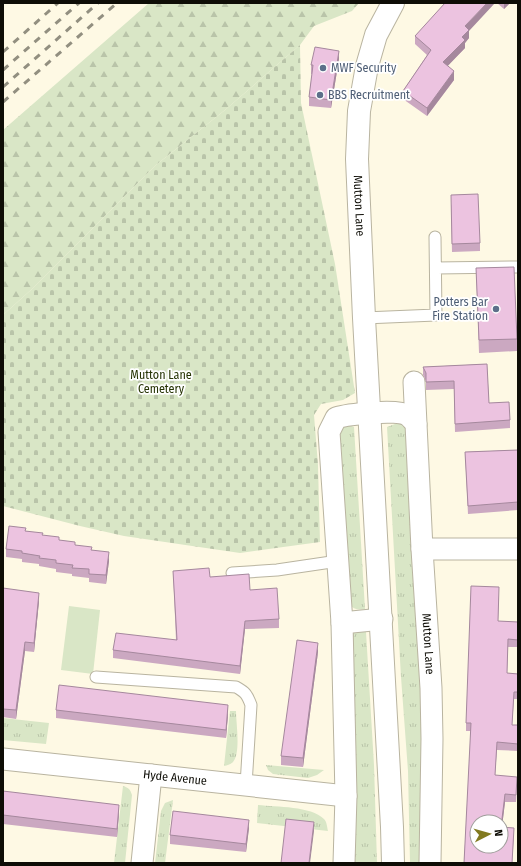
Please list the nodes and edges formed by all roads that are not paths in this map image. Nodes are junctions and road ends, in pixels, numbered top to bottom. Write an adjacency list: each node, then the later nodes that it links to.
1 (393, 3): 5 (main road, Mutton Lane)
2 (435, 236): 4 (lane)
3 (518, 267): 4 (lane)
4 (436, 268): 5 (lane)
5 (364, 318): 7 (main road, Mutton Lane)
6 (414, 382): 8 (street, Mutton Lane)
7 (370, 414): 8 (street); 11 (street); 13 (main road, Mutton Lane)
8 (416, 424): 10 (street, Mutton Lane)
9 (518, 548): 10 (street)
10 (422, 549): 23 (street, Mutton Lane)
11 (338, 561): 12 (lane); 14 (street)
12 (232, 573)
13 (382, 619): 14 (street); 22 (main road, Mutton Lane)
14 (342, 623): 19 (street)
15 (96, 678): 18 (lane)
16 (3, 759): 17 (street, Hyde Avenue)
17 (151, 775): 18 (street, Hyde Avenue); 20 (street)
18 (246, 785): 19 (street, Hyde Avenue)
19 (346, 796): 21 (street)
20 (142, 863)
21 (344, 863)
22 (393, 863)
23 (430, 863)

